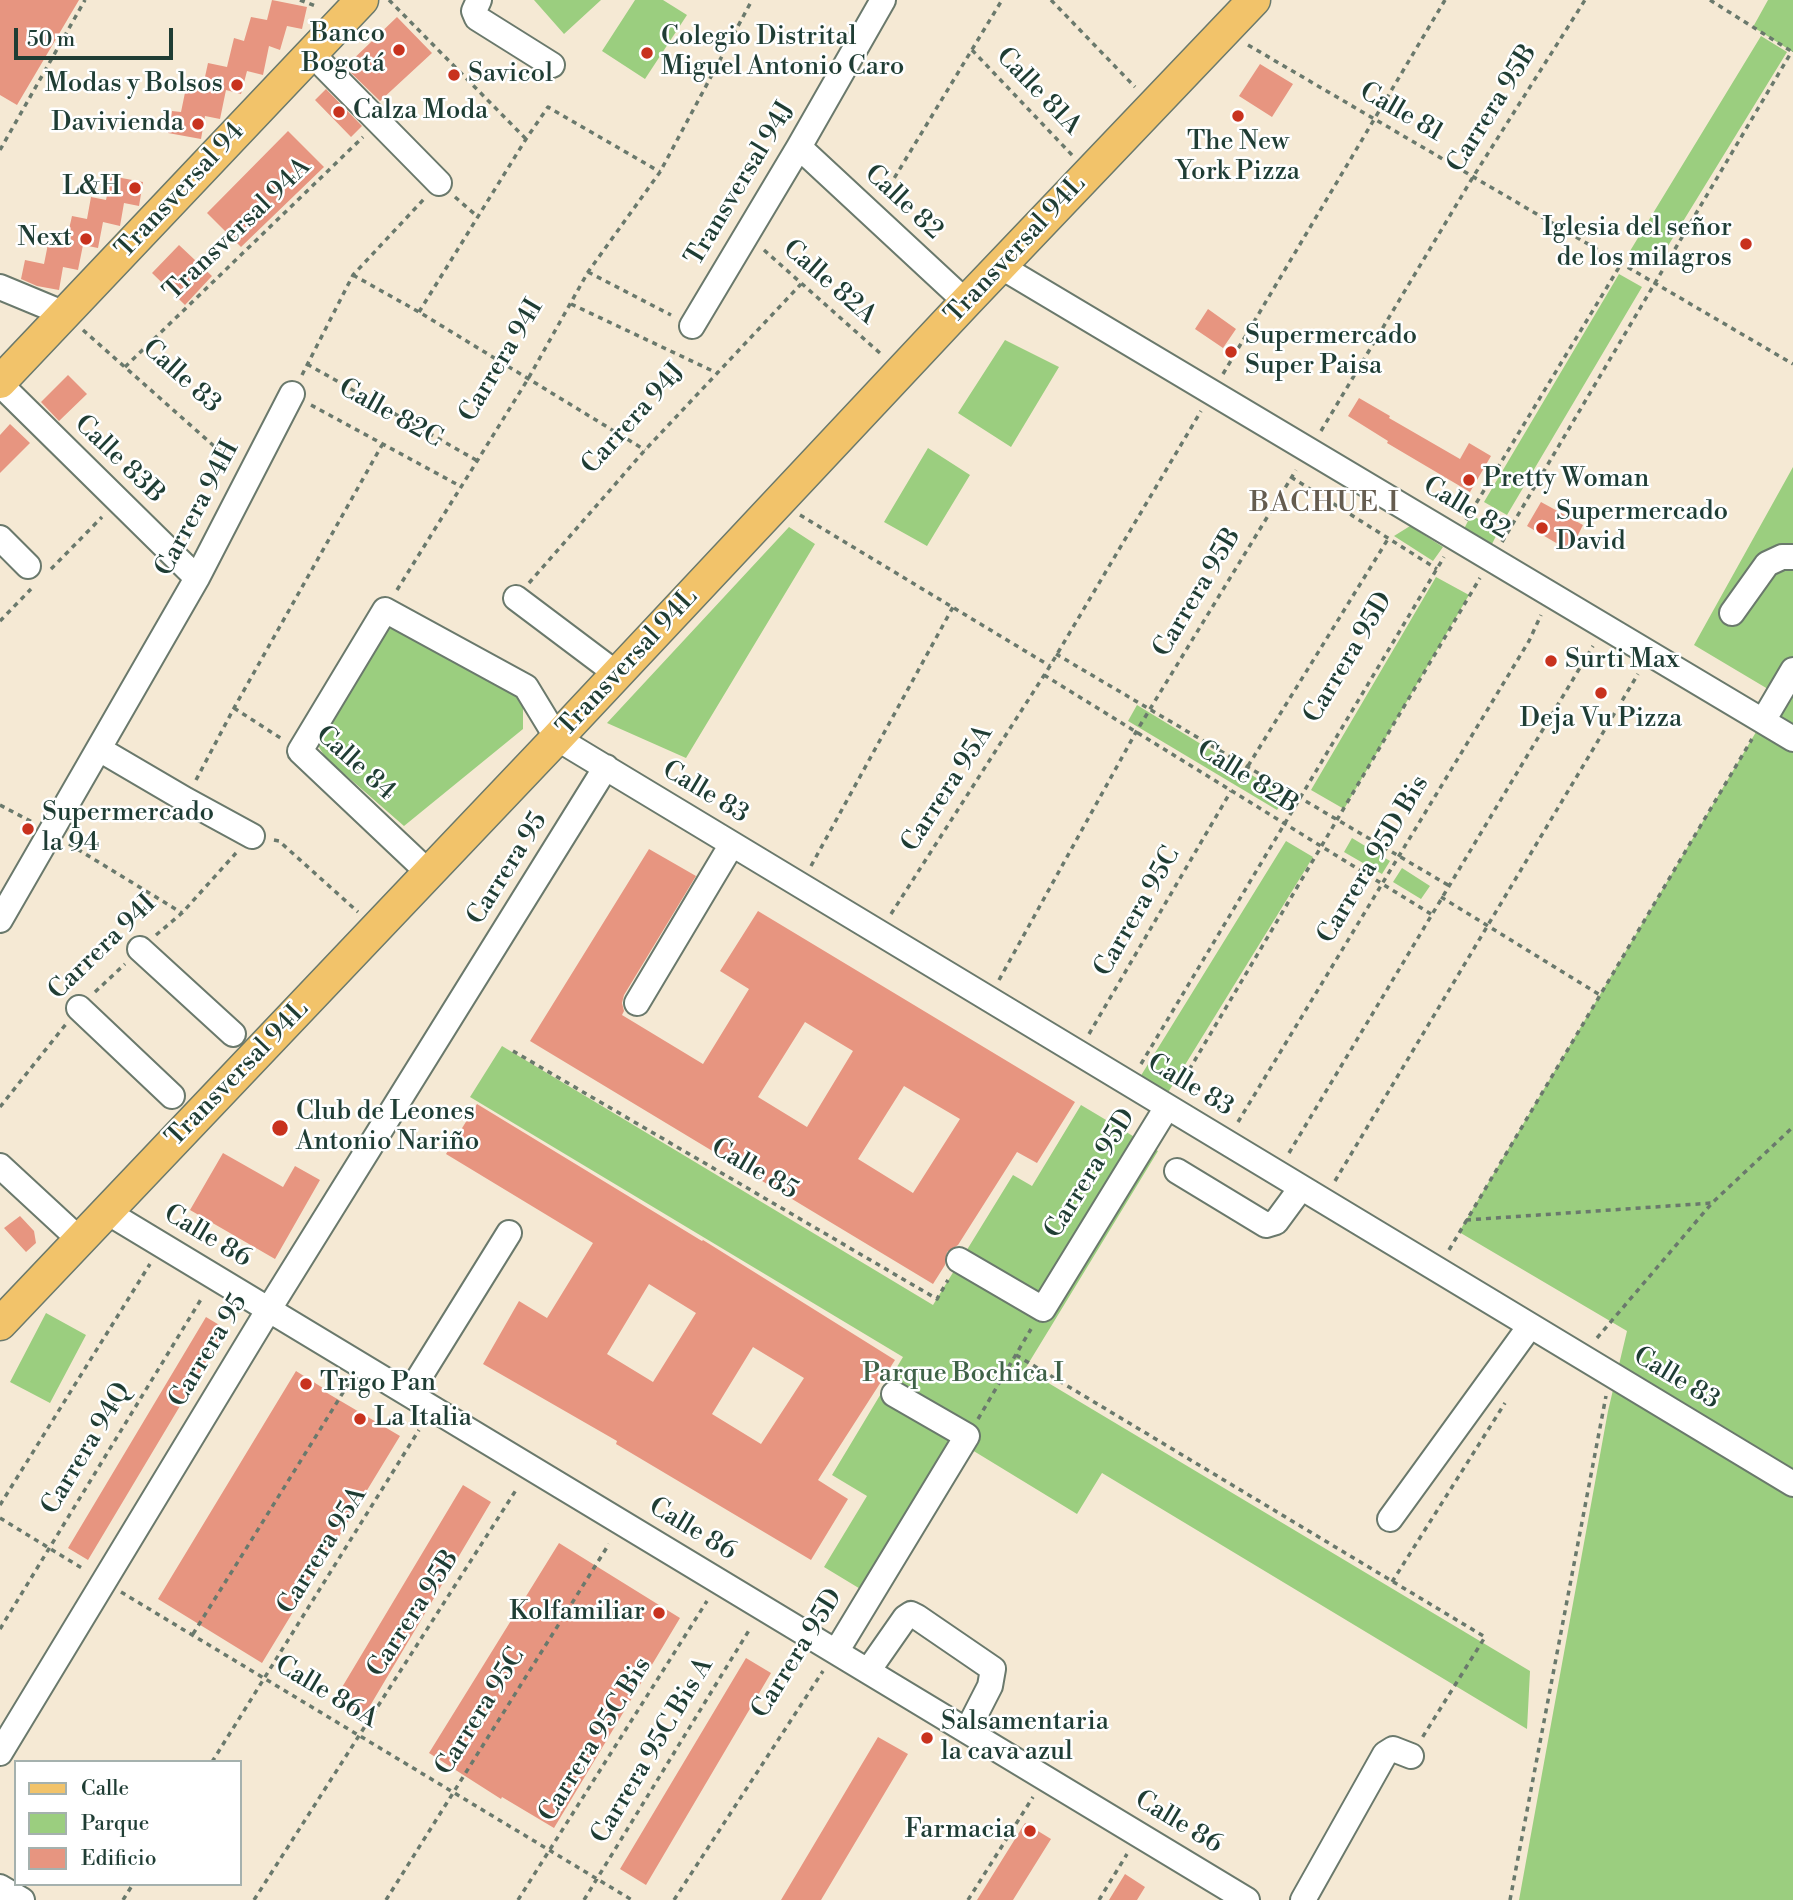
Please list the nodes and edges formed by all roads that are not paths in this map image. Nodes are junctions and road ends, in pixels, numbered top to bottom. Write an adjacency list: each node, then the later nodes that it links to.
1 (362, 0): 5 (main road, Transversal 94)
2 (478, 0): 6 (street)
3 (883, 0): 7 (street, Transversal 94J)
4 (1254, 0): 9 (main road, Transversal 94L)
5 (311, 54): 8 (street); 12 (main road, Transversal 94)
6 (552, 65)
7 (799, 147): 11 (street, Calle 82); 13 (street, Transversal 94J)
8 (439, 184)
9 (1000, 266): 11 (main road, Transversal 94L); 24 (street, Calle 82)
10 (0, 287): 12 (street)
11 (966, 302): 23 (main road, Transversal 94L)
12 (69, 318): 14 (main road, Transversal 94)
13 (692, 326)
14 (0, 383): 19 (street, Calle 83B)
15 (292, 394): 19 (street, Carrera 94H)
16 (0, 538): 18 (street)
17 (1793, 558): 21 (street)
18 (36, 575)
19 (197, 578): 27 (street, Carrera 94H)
20 (516, 598): 23 (street)
21 (1732, 613)
22 (1793, 670): 24 (street)
23 (617, 674): 25 (main road, Transversal 94L)
24 (1763, 721): 26 (street, Calle 82)
25 (557, 738): 28 (street, Calle 83); 31 (main road, Transversal 94L); 31 (street, Calle 84)
26 (1793, 739)
27 (99, 749): 29 (street); 32 (street, Carrera 94H)
28 (606, 767): 30 (street, Calle 83); 46 (street, Carrera 95)
29 (252, 835)
30 (732, 844): 34 (street); 38 (street, Calle 83)
31 (429, 873): 42 (main road, Transversal 94L)
32 (1, 917)
33 (140, 949): 36 (street)
34 (637, 1003)
35 (79, 1007): 37 (street)
36 (233, 1034)
37 (172, 1096)
38 (1167, 1107): 41 (street, Calle 83); 45 (street, Carrera 95D)
39 (0, 1166): 44 (street)
40 (1177, 1171): 41 (street)
41 (1301, 1188): 48 (street, Calle 83)
42 (107, 1212): 44 (main road, Transversal 94L); 46 (street, Calle 86)
43 (509, 1233): 49 (street)
44 (80, 1240): 47 (main road, Transversal 94L)
45 (959, 1260)
46 (269, 1309): 49 (street, Calle 86); 56 (street, Carrera 95)
47 (0, 1324)
48 (1530, 1326): 51 (street, Calle 83); 52 (street)
49 (409, 1394): 53 (street, Calle 86)
50 (894, 1394): 53 (street, Carrera 95D)
51 (1793, 1484)
52 (1390, 1519)
53 (836, 1652): 54 (street, Calle 86)
54 (868, 1671): 55 (street, Calle 86); 55 (street)
55 (967, 1731): 60 (street, Calle 86)
56 (0, 1754)
57 (1411, 1756): 61 (street)
58 (0, 1887): 59 (street)
59 (22, 1900)
60 (1247, 1900)
61 (1303, 1900)

